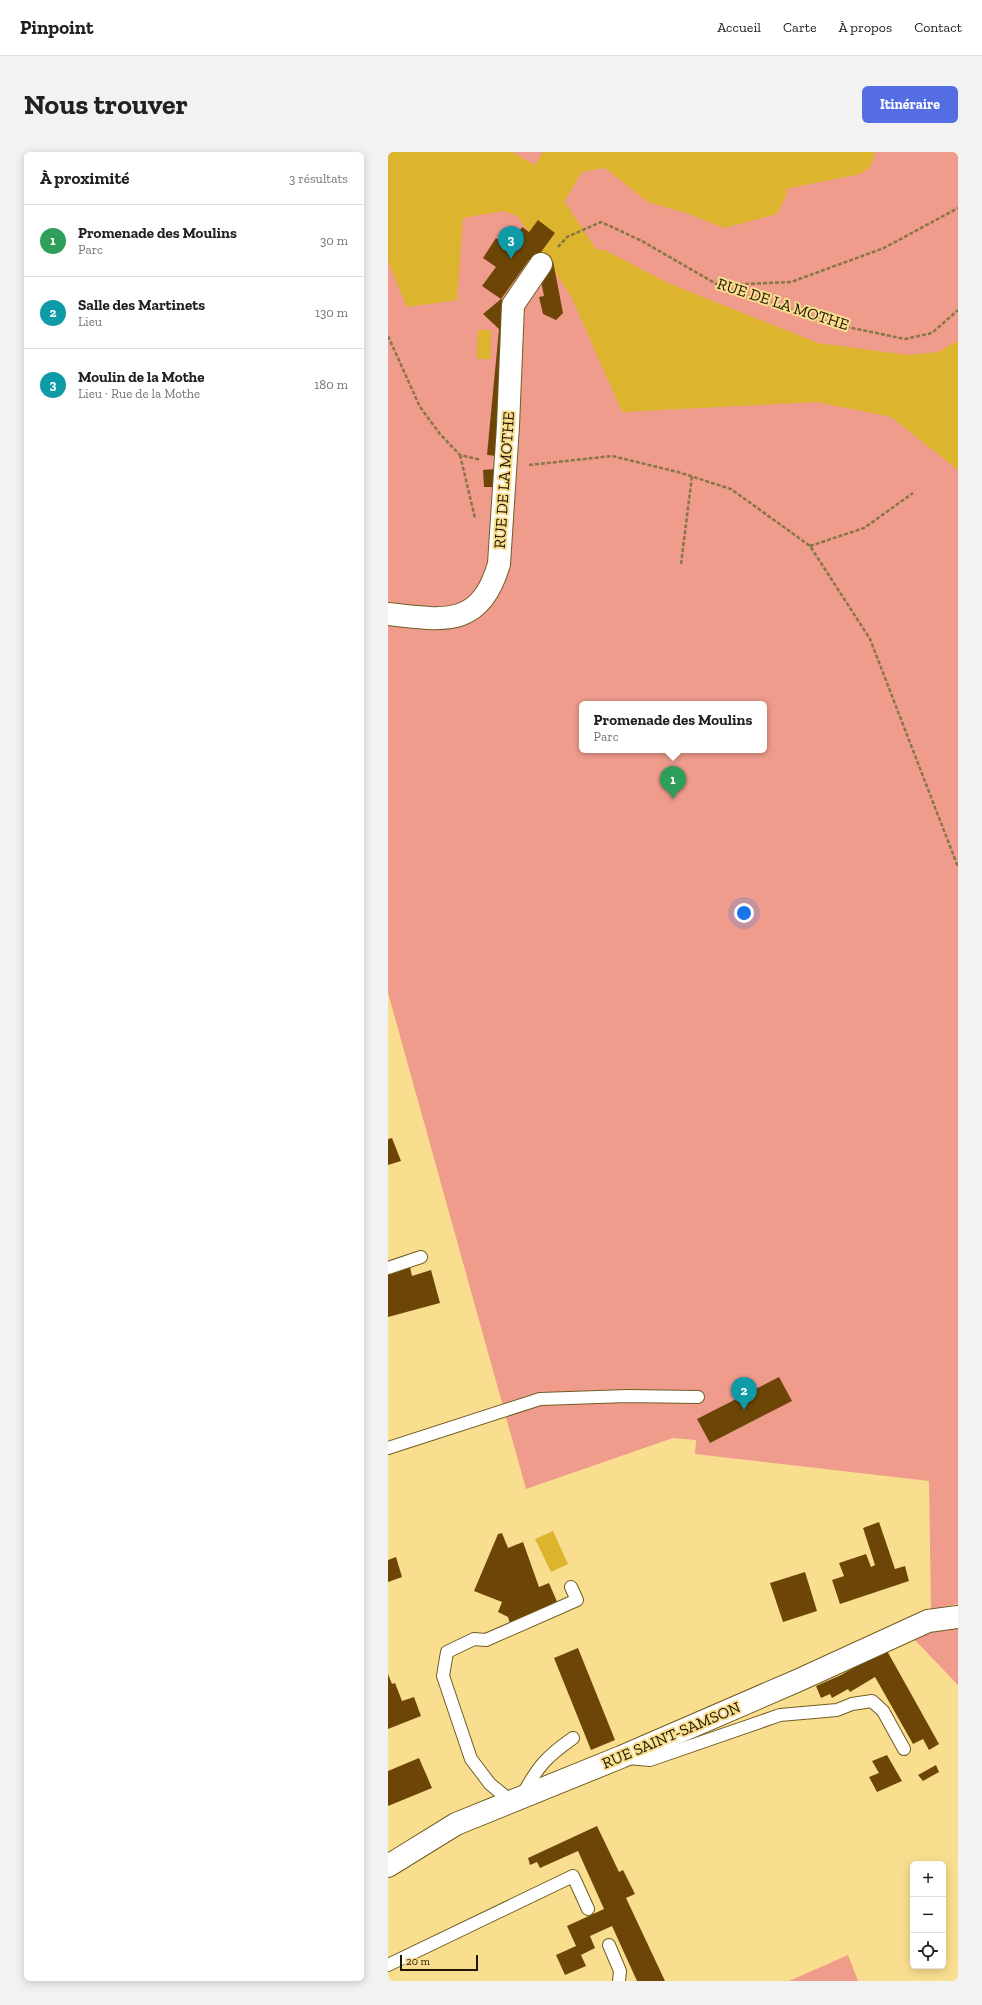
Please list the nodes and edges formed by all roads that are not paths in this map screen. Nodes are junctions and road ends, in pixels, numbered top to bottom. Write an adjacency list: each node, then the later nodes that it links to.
1 (541, 264): 2 (street, RUE DE LA MOTHE)
2 (388, 614)
3 (421, 1257): 4 (lane)
4 (388, 1268)
5 (698, 1397): 6 (lane)
6 (388, 1448)
7 (571, 1587): 12 (lane)
8 (958, 1617): 11 (street, RUE SAINT-SAMSON)
9 (573, 1738): 12 (lane)
10 (904, 1749): 11 (lane)
11 (621, 1757): 12 (street, RUE SAINT-SAMSON)
12 (516, 1800): 13 (street, RUE SAINT-SAMSON)
13 (388, 1866)
14 (588, 1909): 16 (lane)
15 (609, 1945): 17 (lane)
16 (388, 1964)
17 (619, 1981)

